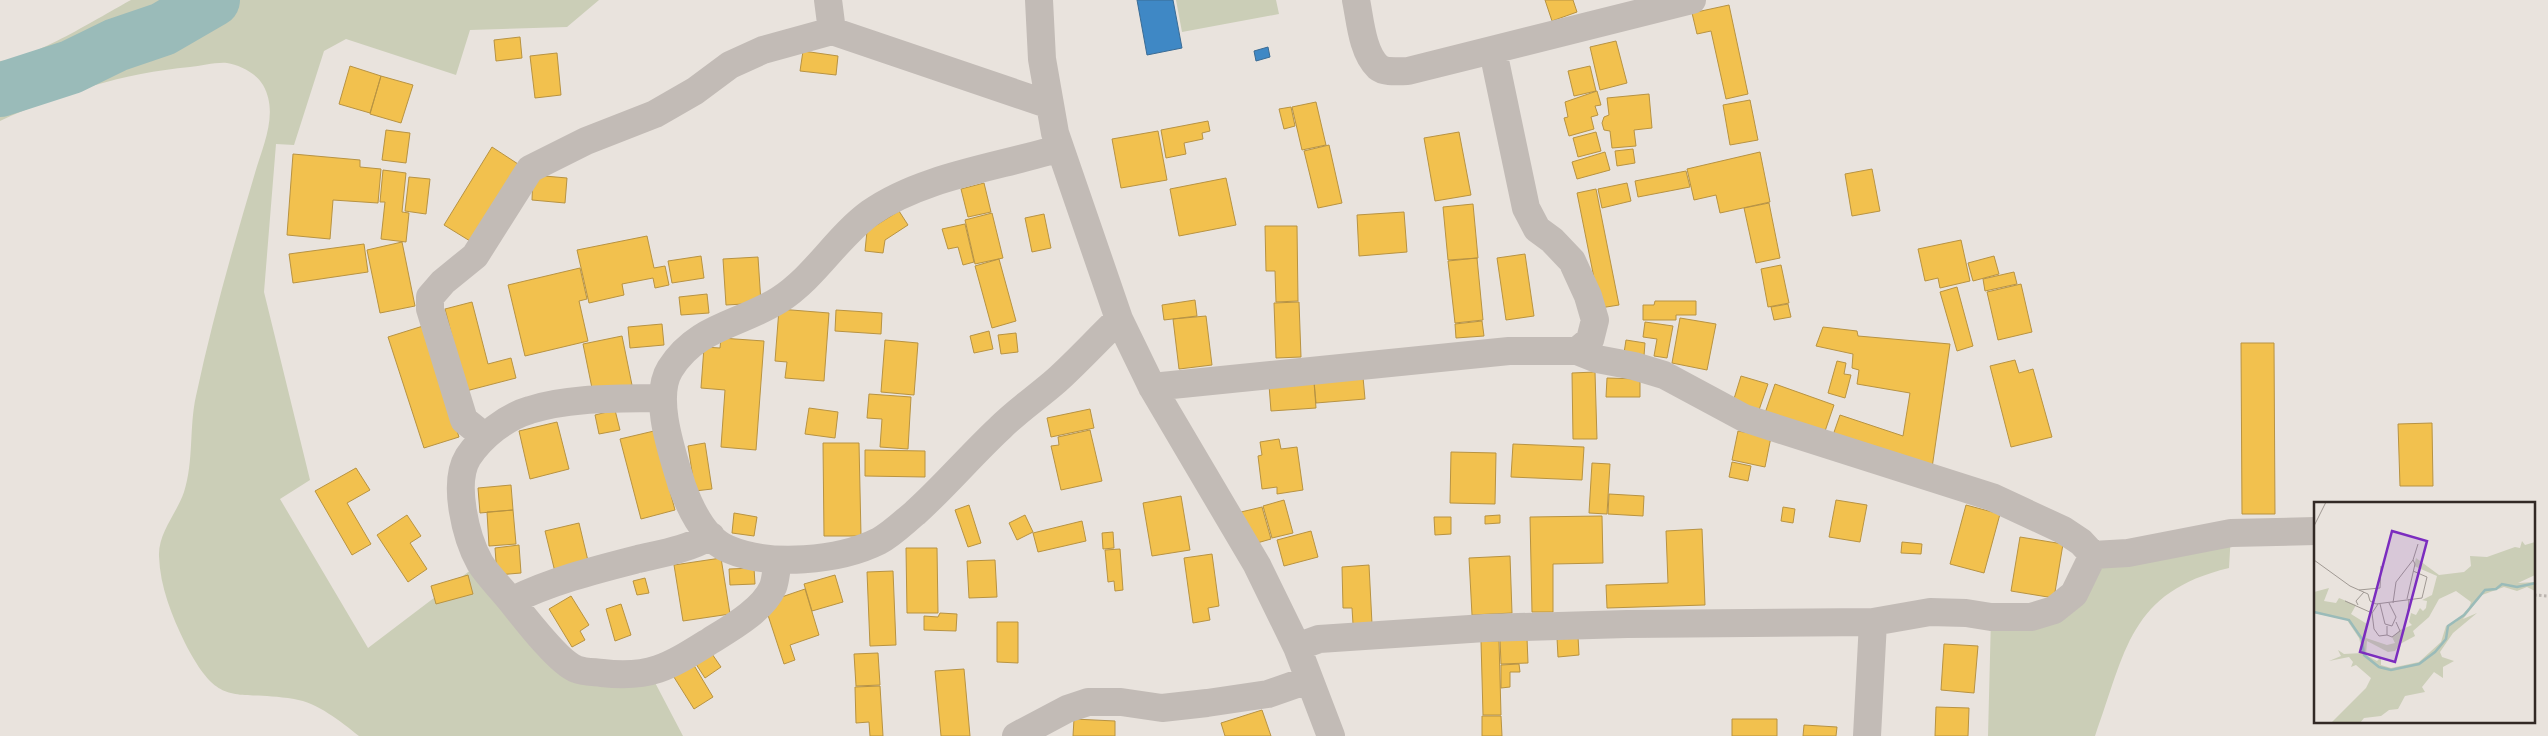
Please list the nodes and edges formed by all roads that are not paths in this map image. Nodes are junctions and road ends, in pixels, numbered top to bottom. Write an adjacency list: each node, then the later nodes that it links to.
1 (828, 0): 5 (street)
2 (1039, 0): 7 (street)
3 (1356, 0): 6 (street)
4 (1692, 0): 6 (street)
5 (832, 31): 7 (street); 13 (street)
6 (1493, 51): 10 (street)
7 (1050, 105): 8 (street)
8 (1060, 148): 9 (street); 12 (street)
9 (1119, 319): 11 (street); 17 (street)
10 (1577, 351): 11 (street); 16 (street)
11 (1152, 386): 20 (street)
12 (662, 398): 13 (street); 15 (street)
13 (485, 437): 18 (street)
14 (2314, 531): 16 (street)
15 (711, 536): 17 (street); 18 (street)
16 (2092, 555): 19 (street)
17 (778, 561): 18 (street)
18 (511, 600)
19 (1873, 622): 20 (street); 24 (street)
20 (1297, 647): 21 (street)
21 (1308, 680): 22 (street); 23 (street)
22 (1016, 736)
23 (1332, 736)
24 (1867, 736)

